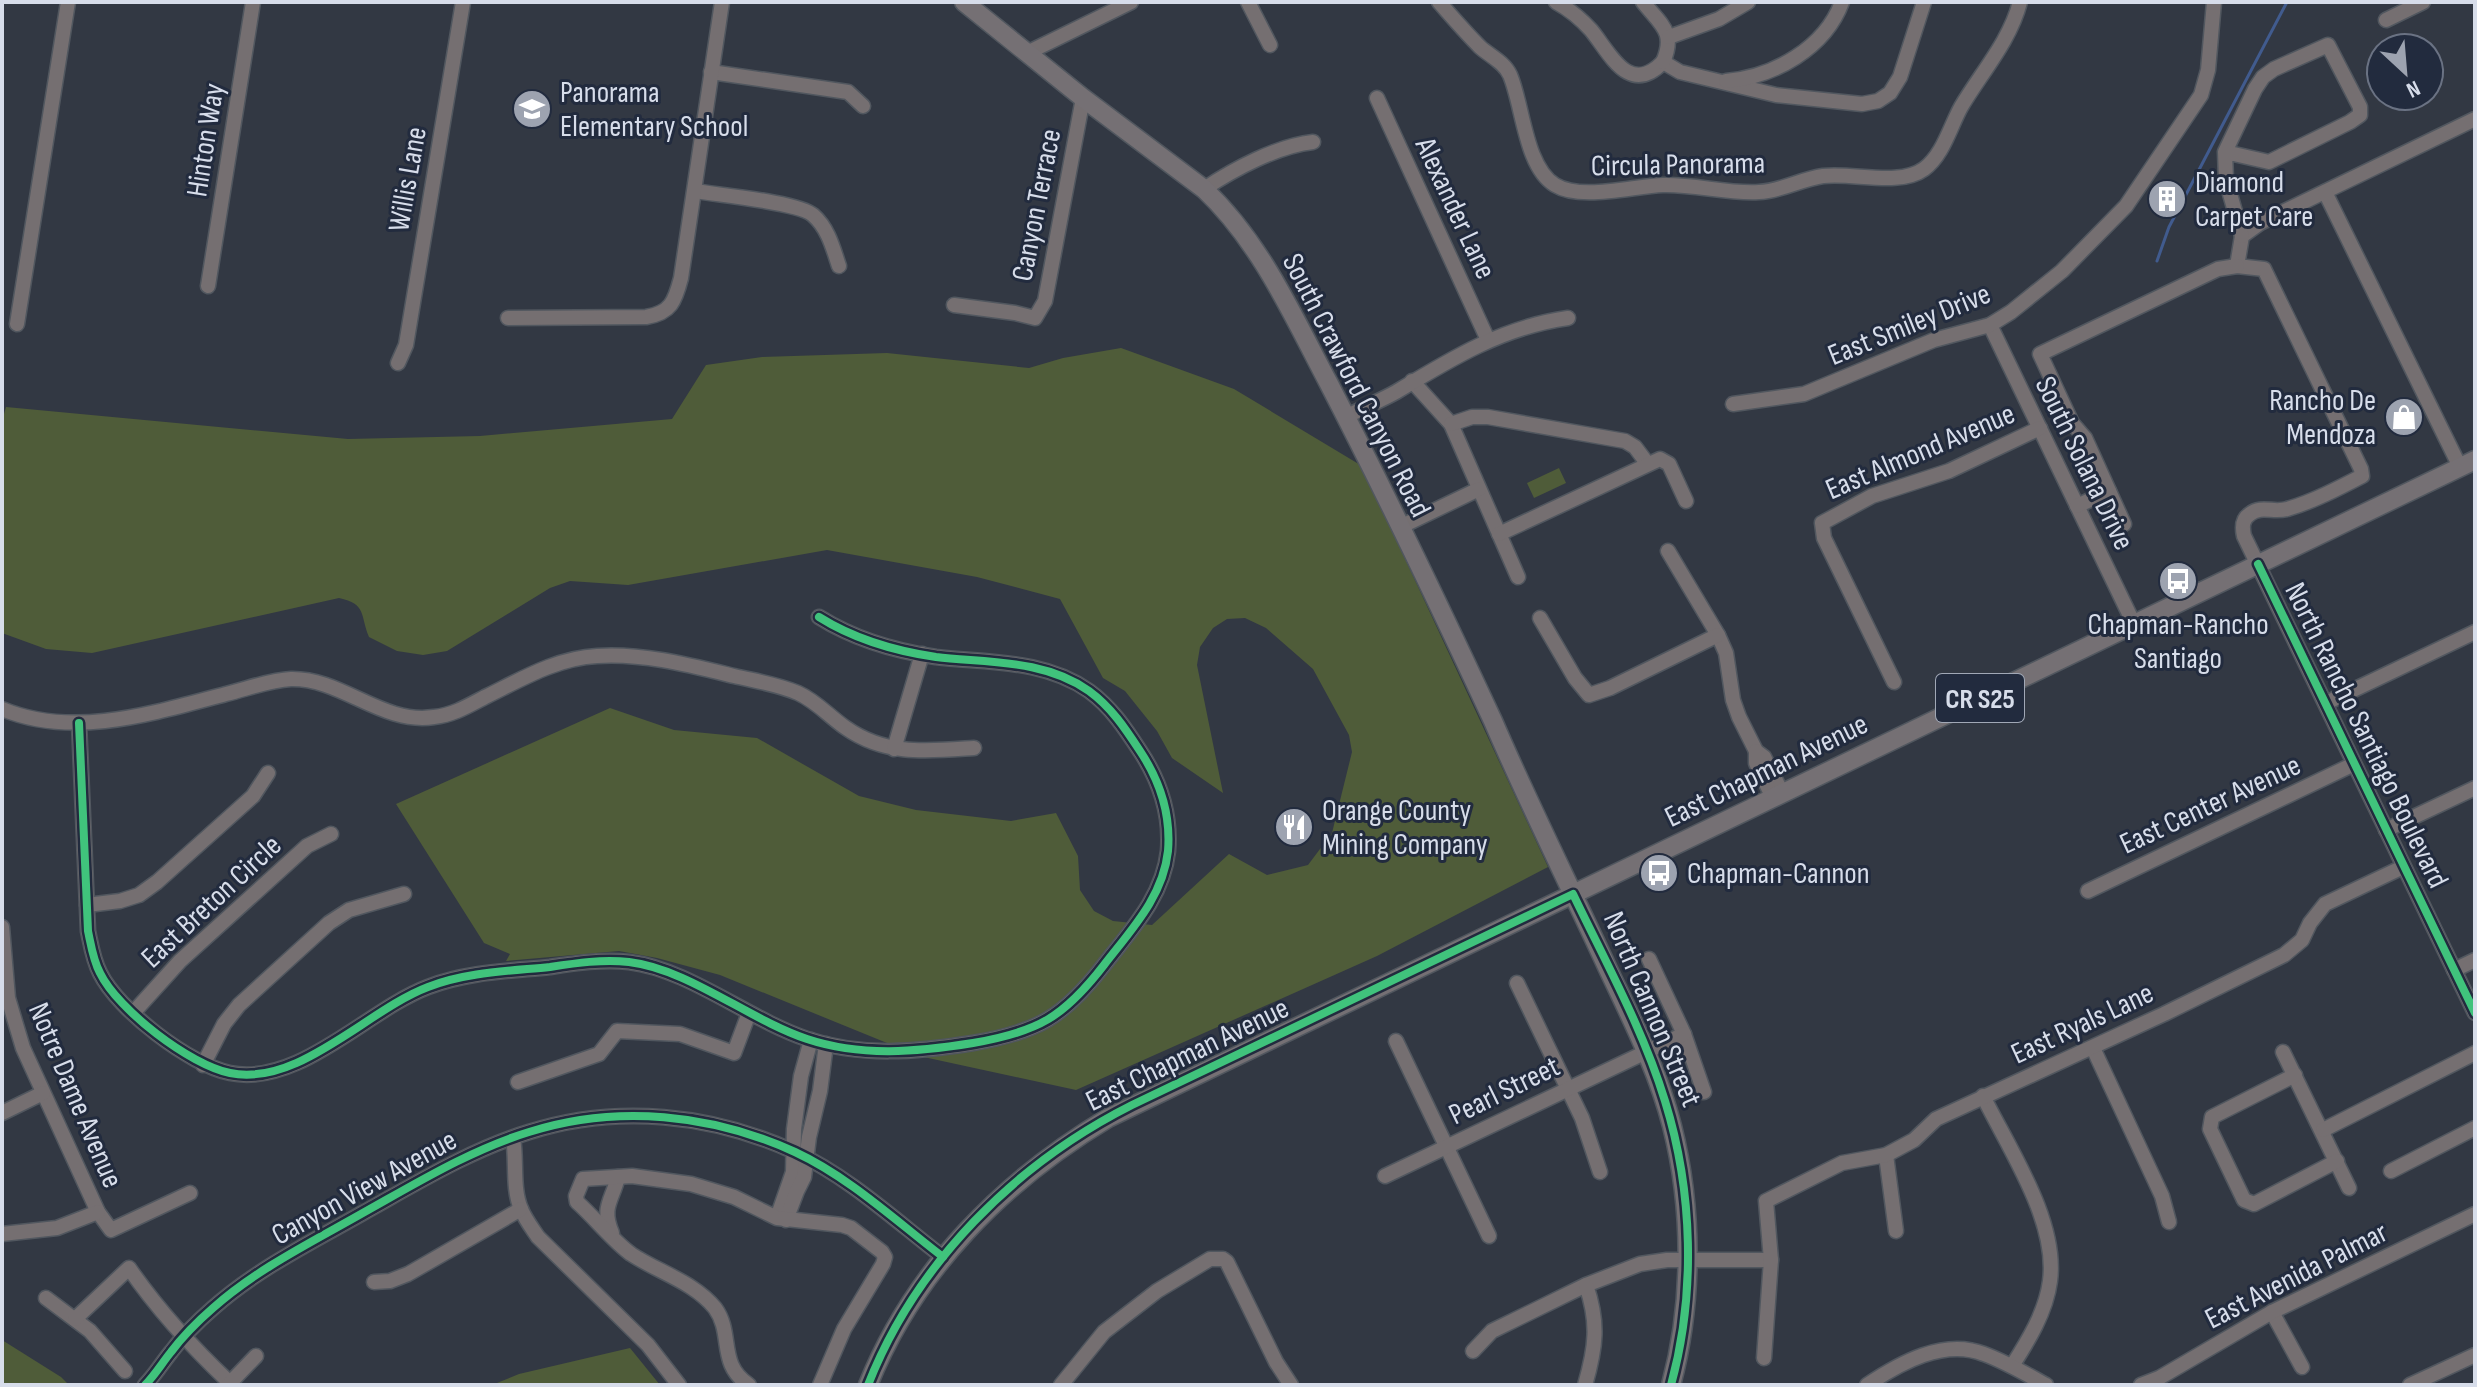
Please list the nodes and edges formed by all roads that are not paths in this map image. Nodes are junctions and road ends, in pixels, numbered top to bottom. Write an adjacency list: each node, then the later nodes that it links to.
1 (68, 2): 40 (street)
2 (253, 2): 36 (street, Hinton Way)
3 (463, 2): 43 (street, Willis Lane)
4 (722, 2): 22 (street)
5 (964, 2): 20 (main road, South Crawford Canyon Road)
6 (1131, 2): 20 (street)
7 (1248, 2): 19 (street)
8 (1439, 2): 14 (street, Circula Panorama)
9 (1556, 2): 21 (street)
10 (1643, 2): 18 (street)
11 (1748, 2): 18 (street)
12 (1842, 2): 23 (street)
13 (1924, 2): 23 (street)
14 (2020, 2)
15 (2214, 2): 41 (street, East Smiley Drive)
16 (2423, 2): 17 (street)
17 (2386, 20)
18 (1669, 37): 21 (street)
19 (1270, 45)
20 (1027, 53): 24 (main road, South Crawford Canyon Road)
21 (1663, 62): 23 (street)
22 (711, 72): 26 (street); 31 (street)
23 (1721, 81)
24 (1083, 98): 30 (main road, South Crawford Canyon Road); 37 (street, Canyon Terrace)
25 (1377, 98): 42 (street, Alexander Lane)
26 (863, 106)
27 (2475, 119): 32 (street)
28 (1313, 142): 30 (street)
29 (2225, 152): 29 (street); 33 (street)
30 (1204, 189): 46 (main road, South Crawford Canyon Road)
31 (695, 191): 34 (street); 38 (street)
32 (2325, 192): 33 (street); 50 (street)
33 (2242, 236): 35 (street)
34 (839, 266)
35 (2237, 266): 52 (street); 59 (street, North Rancho Santiago Boulevard)
36 (208, 286)
37 (954, 305)
38 (508, 318)
39 (1568, 318): 42 (street)
40 (17, 324)
41 (1990, 325): 45 (street, East Smiley Drive); 48 (street, South Solana Drive)
42 (1488, 340): 44 (street)
43 (398, 363)
44 (1412, 381): 46 (street); 47 (street)
45 (1733, 404)
46 (1346, 417): 56 (main road, South Crawford Canyon Road)
47 (1451, 424): 49 (street); 51 (street)
48 (2040, 428): 54 (street, South Solana Drive); 67 (street, East Almond Avenue)
49 (1647, 463): 53 (street); 57 (street)
50 (2468, 464): 59 (main road, East Chapman Avenue / CR S25)
51 (1479, 489): 56 (street); 57 (street)
52 (2109, 491): 54 (street); 55 (street)
53 (1686, 501)
54 (2077, 506): 63 (street, South Solana Drive)
55 (2124, 524)
56 (1400, 527): 82 (main road, South Crawford Canyon Road)
57 (1499, 534): 60 (street)
58 (1668, 551): 65 (street)
59 (2258, 564): 63 (main road, East Chapman Avenue / CR S25); 68 (street, North Rancho Santiago Boulevard)
60 (1518, 577)
61 (819, 617): 66 (street)
62 (1540, 618): 65 (street)
63 (2134, 624): 76 (main road, East Chapman Avenue / CR S25)
64 (2475, 632): 68 (street)
65 (1718, 635): 76 (street)
66 (922, 654): 72 (street); 96 (street)
67 (1894, 682)
68 (2326, 703): 73 (street, North Rancho Santiago Boulevard)
69 (2, 709): 70 (street)
70 (79, 723): 72 (street); 83 (street)
71 (974, 748): 72 (street)
72 (894, 749)
73 (2354, 764): 77 (street, North Rancho Santiago Boulevard); 80 (street, East Center Avenue)
74 (268, 773): 83 (street)
75 (2475, 788): 77 (street)
76 (1778, 796): 82 (main road, East Chapman Avenue / CR S25)
77 (2386, 830): 79 (street, North Rancho Santiago Boulevard)
78 (331, 834): 90 (street, East Breton Circle)
79 (2403, 867): 87 (street, North Rancho Santiago Boulevard); 97 (street, East Ryals Lane)
80 (2088, 891)
81 (404, 894): 101 (street)
82 (1573, 894): 98 (main road, North Cannon Street); 131 (main road, East Chapman Avenue / CR S25)
83 (87, 905): 90 (street)
84 (2, 927): 89 (street, Notre Dame Avenue)
85 (1649, 959): 93 (street)
86 (2475, 960): 87 (street)
87 (2454, 970): 92 (street, North Rancho Santiago Boulevard)
88 (1517, 983): 104 (street)
89 (5, 999): 106 (street, Notre Dame Avenue)
90 (133, 1013): 101 (street)
91 (749, 1013): 94 (street); 101 (street); 103 (street)
92 (2475, 1013)
93 (1684, 1034): 98 (street, Pearl Street); 105 (street)
94 (811, 1040): 96 (street); 113 (street)
95 (1396, 1041): 112 (street)
96 (826, 1044): 113 (street)
97 (2093, 1048): 107 (street, East Ryals Lane); 126 (street)
98 (1646, 1051): 104 (street, Pearl Street); 132 (main road, North Cannon Street)
99 (2283, 1052): 102 (street)
100 (2475, 1053): 110 (street)
101 (203, 1065)
102 (2295, 1075): 110 (street); 115 (street)
103 (518, 1082)
104 (1568, 1088): 112 (street, Pearl Street); 117 (street)
105 (1704, 1092)
106 (43, 1093): 108 (street); 123 (street, Notre Dame Avenue)
107 (1983, 1096): 114 (street, East Ryals Lane); 144 (street)
108 (2, 1113)
109 (2475, 1128): 116 (street)
110 (2323, 1130): 115 (street)
111 (513, 1138): 113 (street, Canyon View Avenue); 122 (street); 139 (street, Canyon View Avenue)
112 (1447, 1146): 118 (street, Pearl Street); 129 (street)
113 (800, 1155): 125 (street); 131 (street, Canyon View Avenue)
114 (1886, 1155): 127 (street); 133 (street, East Ryals Lane)
115 (2337, 1161): 120 (street)
116 (2391, 1171)
117 (1600, 1172)
118 (1385, 1176)
119 (618, 1177): 125 (street); 130 (street); 130 (street)
120 (2349, 1188)
121 (190, 1193): 123 (street, Notre Dame Avenue)
122 (521, 1209): 134 (street); 149 (street)
123 (98, 1212): 128 (street)
124 (2475, 1214): 137 (street, East Avenida Palmar)
125 (782, 1219): 151 (street)
126 (2169, 1222)
127 (1896, 1231)
128 (2, 1234)
129 (1489, 1236)
130 (614, 1237): 150 (street)
131 (943, 1257): 152 (main road, East Chapman Avenue / CR S25)
132 (1687, 1259): 133 (street); 135 (street); 156 (main road, North Cannon Street)
133 (1771, 1260): 143 (street)
134 (374, 1282)
135 (1586, 1285): 140 (street); 155 (street)
136 (46, 1298): 138 (street)
137 (2272, 1312): 145 (street); 159 (street, East Avenida Palmar)
138 (75, 1319): 139 (street); 146 (street)
139 (184, 1336): 147 (street, Canyon View Avenue); 148 (street)
140 (1473, 1351)
141 (2475, 1355): 160 (street)
142 (256, 1356): 148 (street)
143 (1764, 1358)
144 (2012, 1366): 157 (street); 158 (street)
145 (2302, 1367)
146 (125, 1371)
147 (147, 1384)
148 (229, 1384)
149 (679, 1385)
150 (749, 1385)
151 (820, 1385)
152 (868, 1385)
153 (1061, 1385): 154 (street)
154 (1291, 1385)
155 (1585, 1385)
156 (1671, 1385)
157 (1867, 1385)
158 (2046, 1385)
159 (2141, 1385)
160 (2410, 1385)

